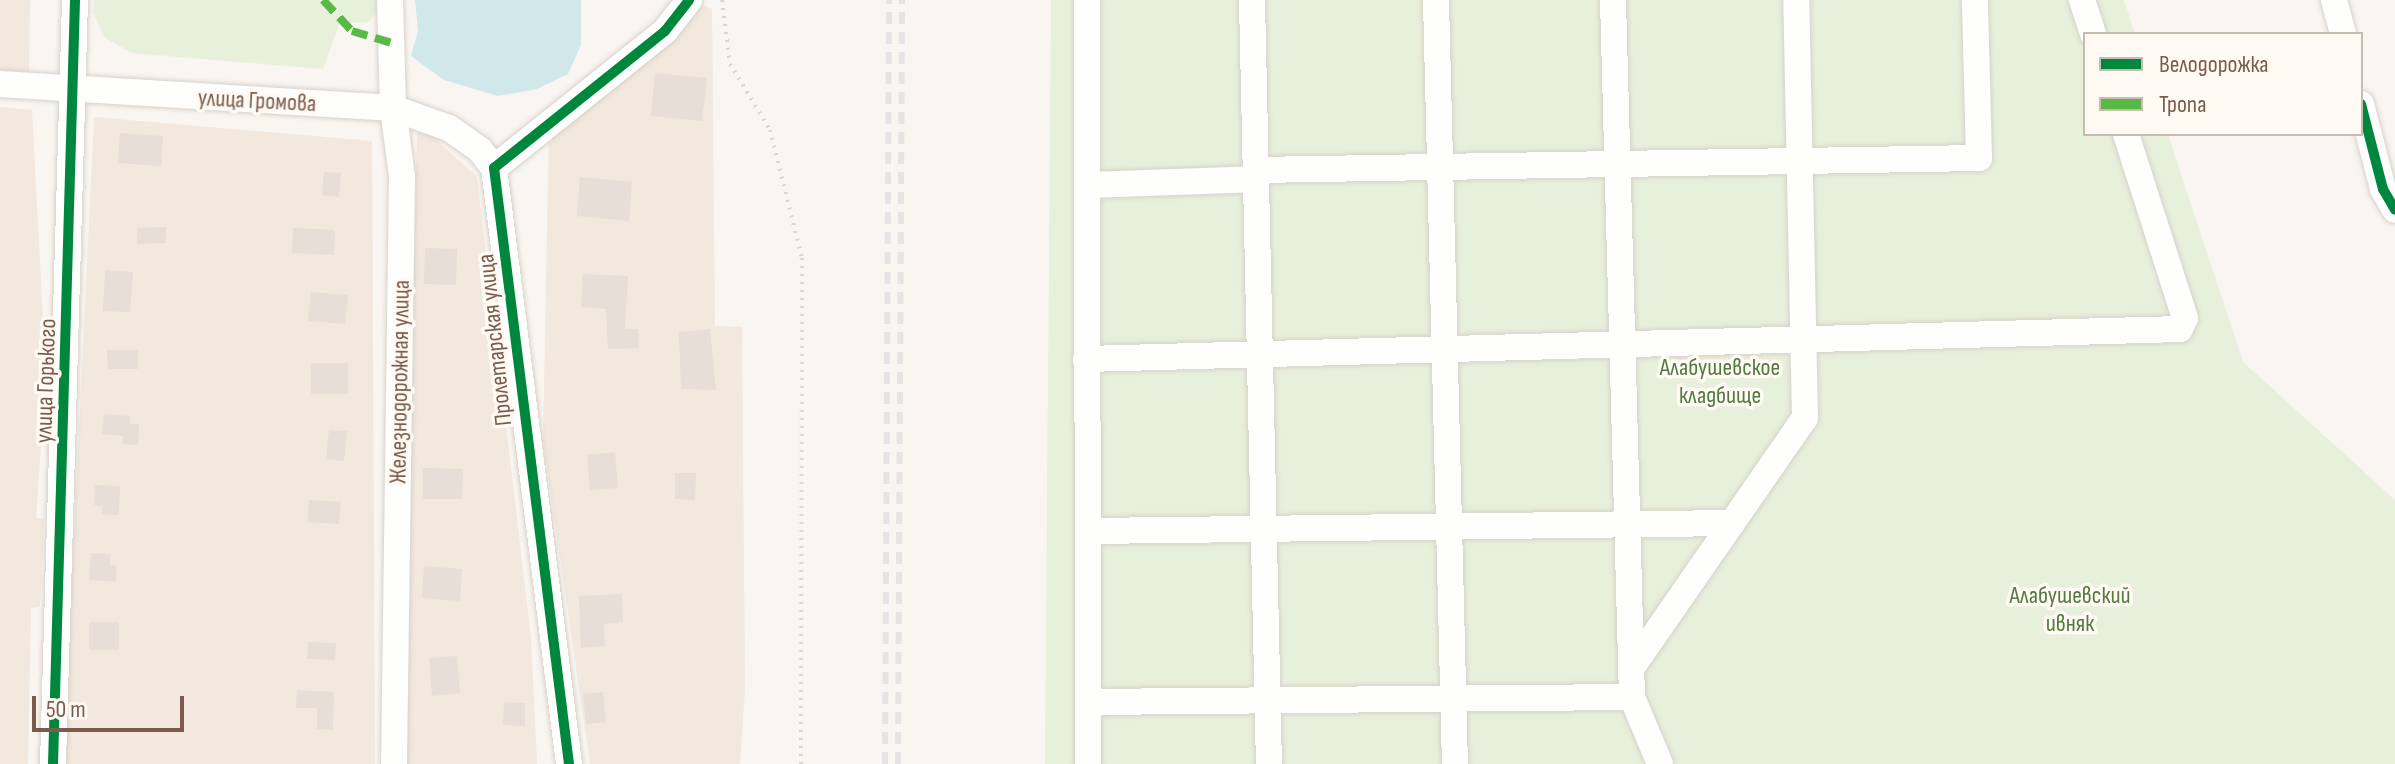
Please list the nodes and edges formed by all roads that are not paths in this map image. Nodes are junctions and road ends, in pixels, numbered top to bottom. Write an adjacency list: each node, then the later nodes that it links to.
1 (75, 0): 15 (street, улица Горького)
2 (390, 0): 16 (street, Железнодорожная улица)
3 (689, 0): 22 (street)
4 (1087, 0): 24 (street)
5 (1252, 0): 23 (street)
6 (1436, 0): 21 (street)
7 (1613, 0): 20 (street)
8 (1796, 0): 19 (street)
9 (1975, 0): 19 (street)
10 (2082, 0): 12 (street)
11 (2334, 0): 13 (street)
12 (2092, 32)
13 (2342, 32)
14 (0, 84): 15 (street, улица Громова)
15 (76, 91): 16 (street, улица Громова); 41 (street, улица Горького)
16 (393, 108): 22 (street, улица Громова); 42 (street, Железнодорожная улица)
17 (2363, 112): 25 (street)
18 (2127, 136): 26 (street)
19 (1800, 159): 20 (street); 26 (street)
20 (1618, 162): 21 (street); 27 (street)
21 (1441, 166): 23 (street); 28 (street)
22 (494, 168): 43 (street, Пролетарская улица)
23 (1255, 174): 24 (street); 29 (street)
24 (1087, 185): 30 (street)
25 (2395, 210)
26 (1804, 339): 27 (street); 32 (street)
27 (1624, 342): 28 (street); 31 (street)
28 (1443, 347): 29 (street); 33 (street)
29 (1260, 352): 30 (street); 34 (street)
30 (1086, 359): 35 (street)
31 (1627, 521): 32 (street); 33 (street); 36 (street)
32 (1732, 523): 36 (street)
33 (1448, 525): 34 (street); 39 (street)
34 (1263, 527): 35 (street); 38 (street)
35 (1089, 531): 40 (street)
36 (1633, 666): 37 (street)
37 (1632, 697): 39 (street); 47 (street)
38 (1267, 699): 39 (street); 40 (street); 45 (street)
39 (1454, 699): 46 (street)
40 (1088, 702): 44 (street)
41 (53, 764)
42 (394, 764)
43 (569, 764)
44 (1088, 764)
45 (1269, 764)
46 (1455, 764)
47 (1660, 764)

